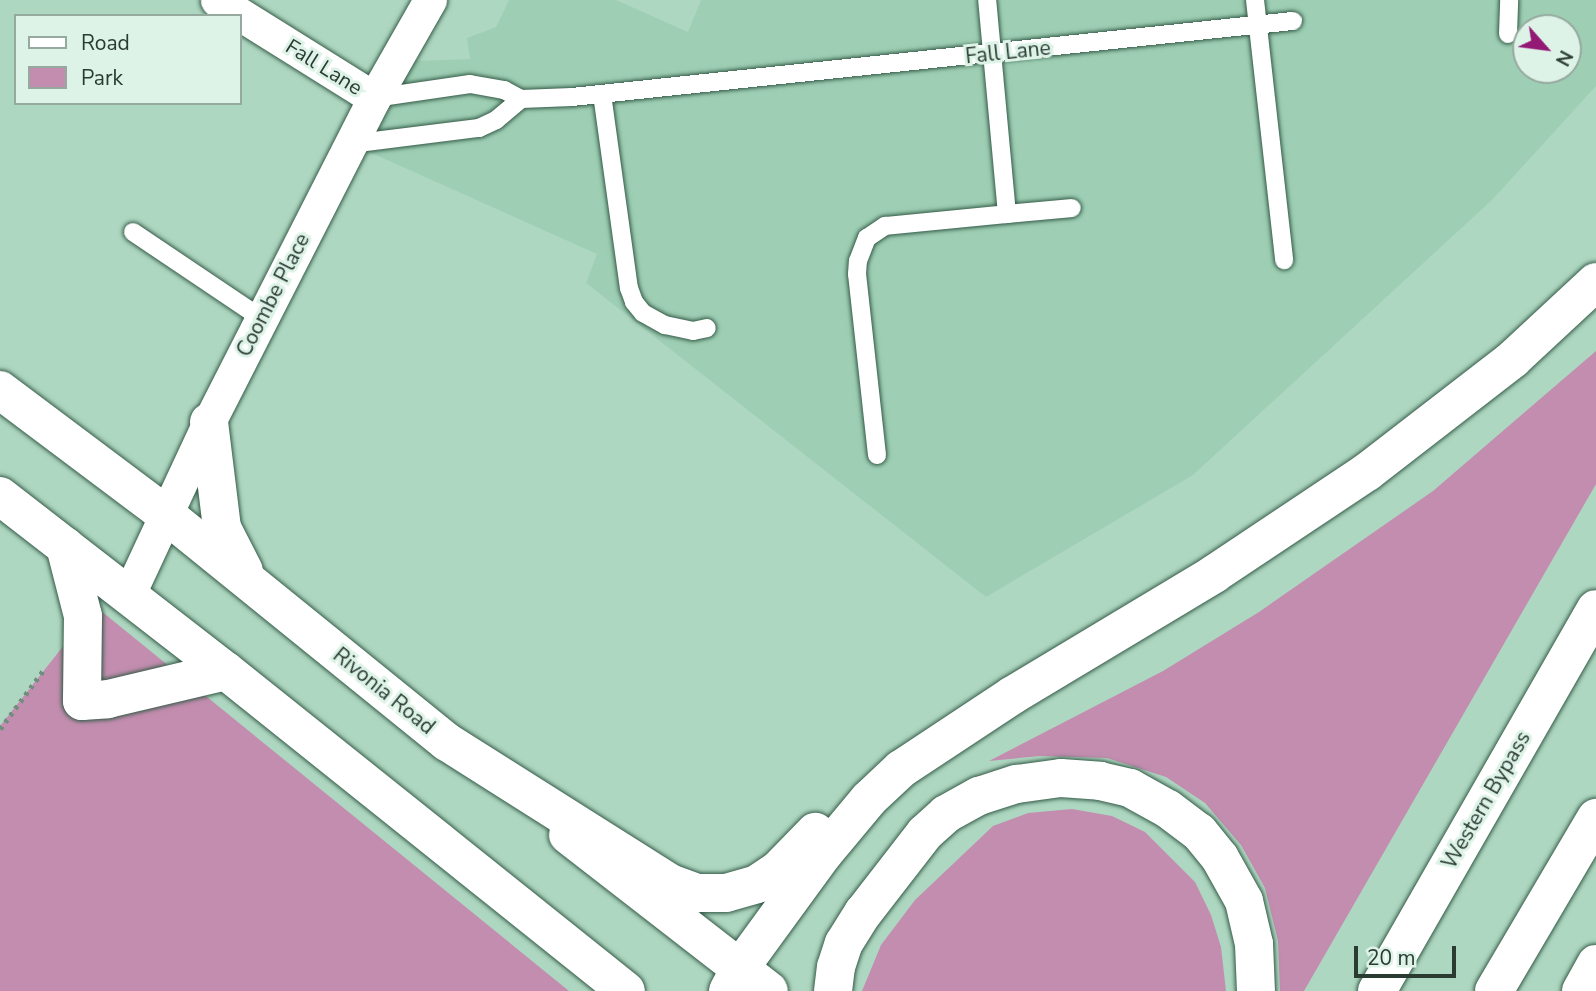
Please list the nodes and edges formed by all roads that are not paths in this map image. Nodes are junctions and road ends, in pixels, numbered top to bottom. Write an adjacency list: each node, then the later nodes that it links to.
1 (216, 0): 6 (street, Fall Lane)
2 (430, 0): 13 (street, Coombe Place)
3 (987, 0): 11 (lane)
4 (1255, 0): 9 (lane)
5 (1510, 0): 10 (lane)
6 (238, 14)
7 (242, 16): 13 (street, Fall Lane)
8 (1293, 21): 9 (lane, Fall Lane)
9 (1258, 23): 11 (lane, Fall Lane); 19 (lane)
10 (1508, 34)
11 (992, 55): 12 (lane, Fall Lane); 17 (lane)
12 (602, 94): 14 (lane, Fall Lane); 22 (lane)
13 (373, 98): 14 (lane, Fall Lane); 15 (street, Coombe Place)
14 (522, 99): 15 (lane)
15 (350, 144): 21 (street, Coombe Place)
16 (1072, 208): 17 (lane)
17 (1007, 214): 25 (lane)
18 (134, 232): 21 (lane)
19 (1284, 260)
20 (1596, 282): 33 (main road)
21 (261, 318): 24 (street, Coombe Place)
22 (707, 328)
23 (0, 390): 27 (main road, Rivonia Road)
24 (209, 422): 27 (street, Coombe Place); 29 (main road)
25 (877, 455)
26 (0, 496): 28 (main road)
27 (164, 513): 29 (main road, Rivonia Road); 30 (street, Coombe Place)
28 (65, 545): 30 (main road); 32 (main road)
29 (253, 584): 34 (main road, Rivonia Road)
30 (128, 596): 32 (main road)
31 (1596, 609): 41 (main road, Western Bypass)
32 (226, 670): 38 (main road)
33 (1013, 695): 34 (main road); 37 (main road)
34 (447, 742): 37 (main road, Rivonia Road)
35 (1596, 817): 42 (main road)
36 (1596, 964): 43 (main road)
37 (746, 983)
38 (626, 991)
39 (833, 991): 40 (main road)
40 (1256, 991)
41 (1377, 991)
42 (1494, 991)
43 (1581, 991)

